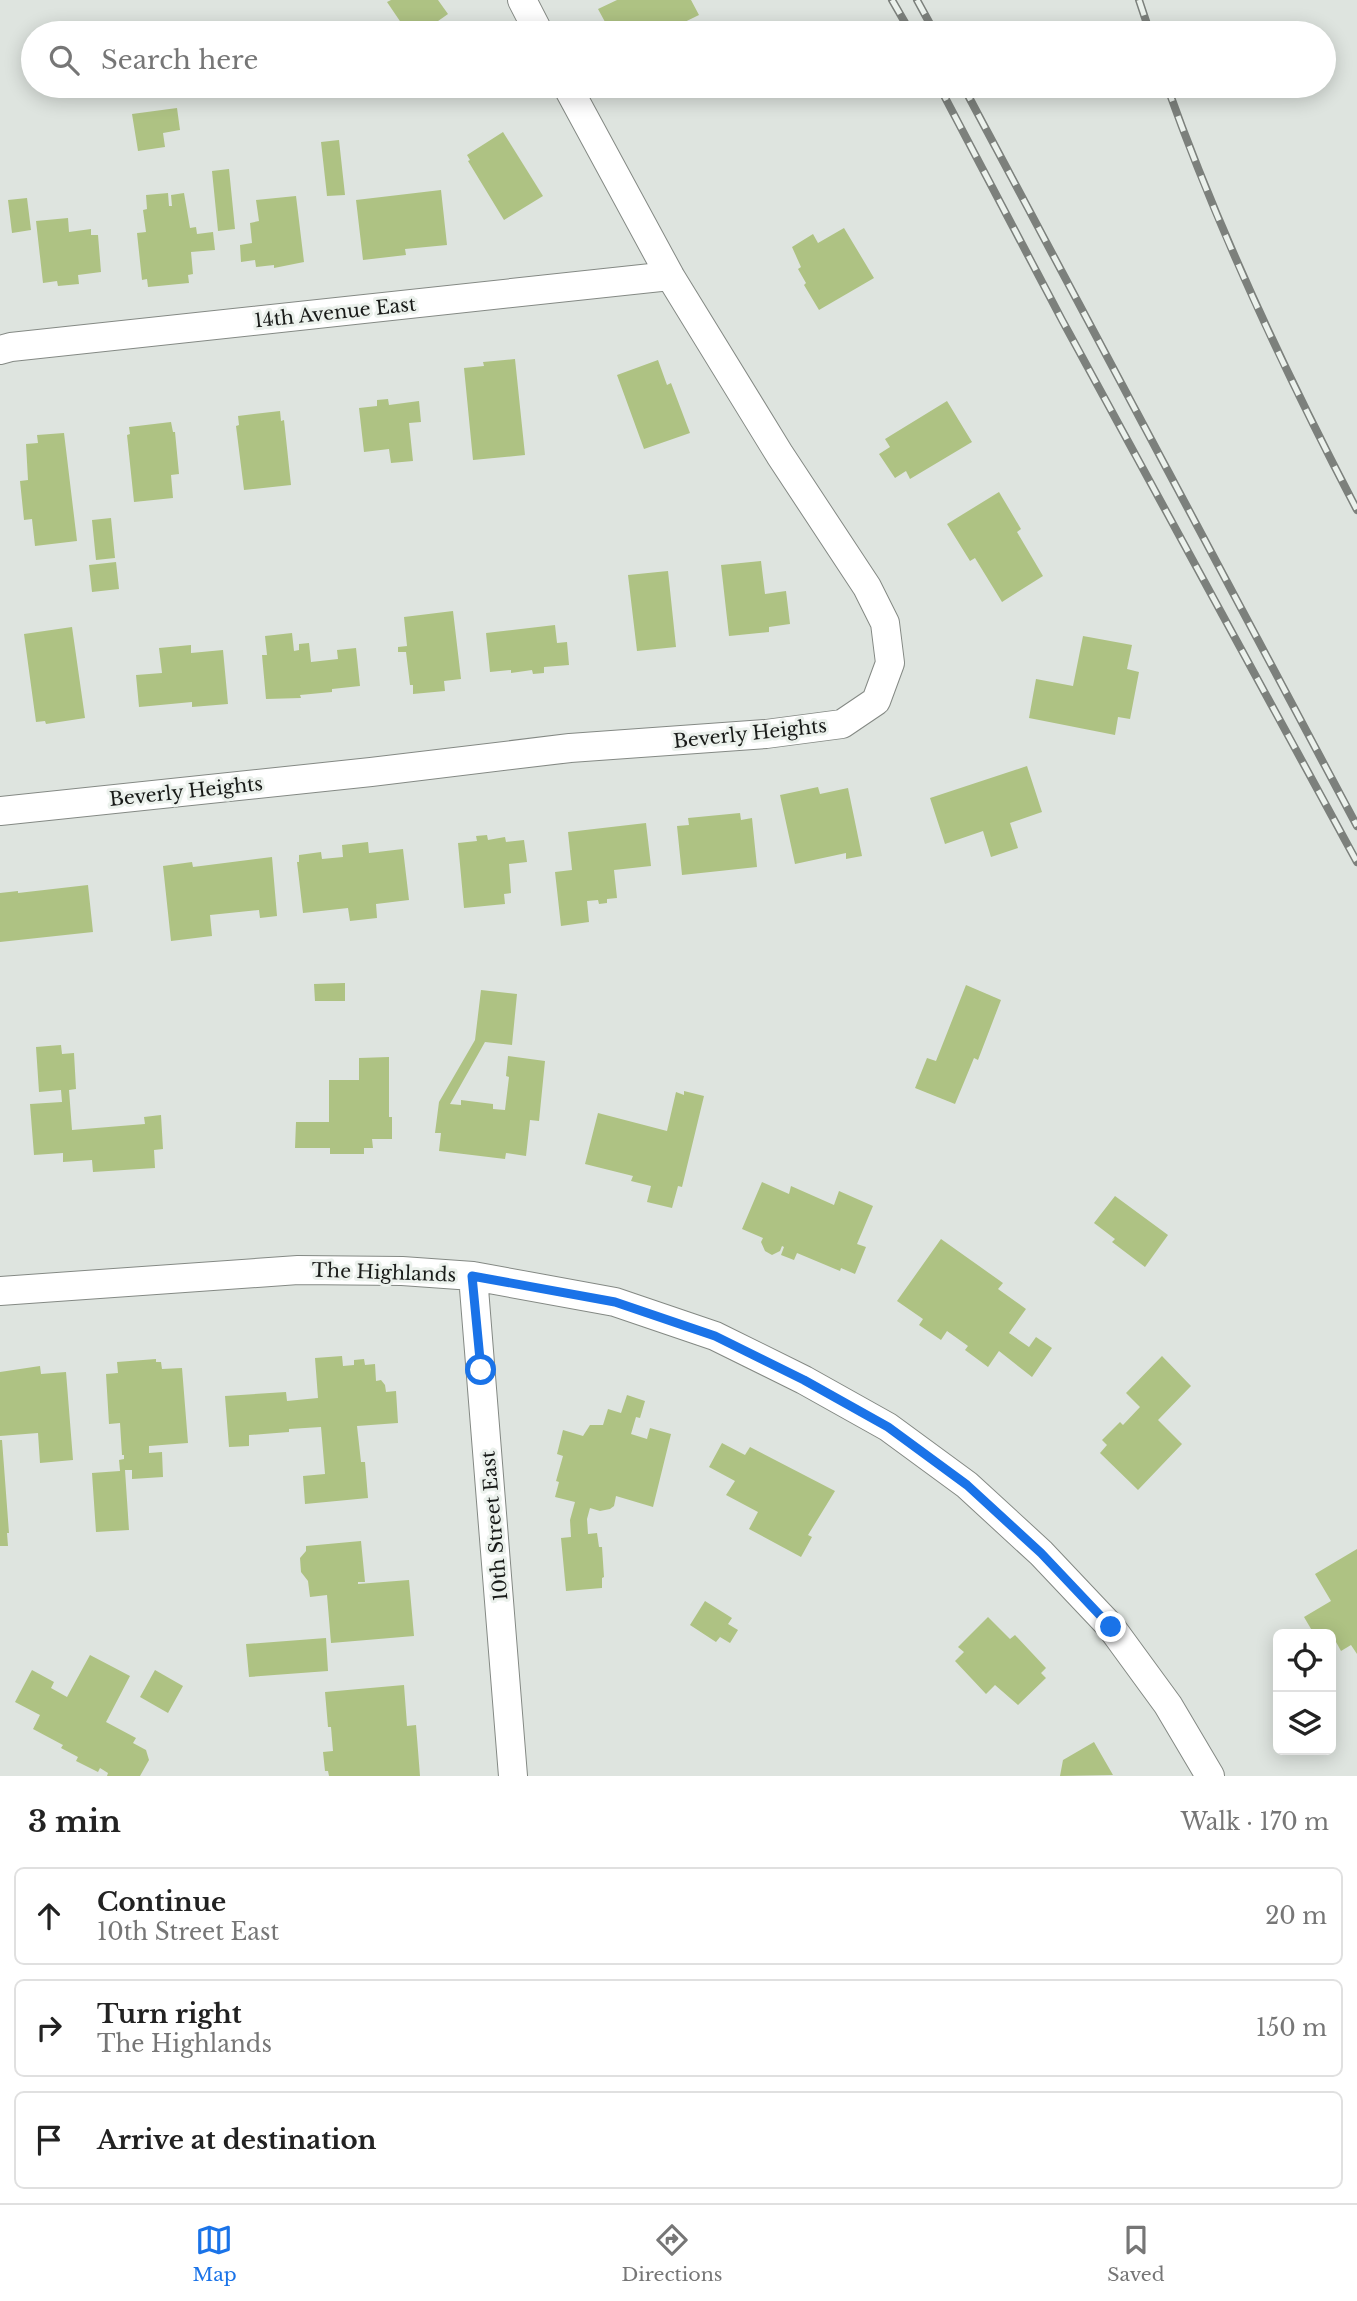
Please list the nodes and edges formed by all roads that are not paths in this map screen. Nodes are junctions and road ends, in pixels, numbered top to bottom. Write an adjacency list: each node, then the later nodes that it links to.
1 (522, 0): 2 (street)
2 (533, 21)
3 (574, 98): 4 (street, Beverly Heights)
4 (670, 276): 5 (street, 14th Avenue East); 6 (street, Beverly Heights)
5 (0, 350)
6 (0, 811)
7 (472, 1276): 8 (street, The Highlands); 9 (street, 10th Street East); 10 (street, The Highlands)
8 (0, 1291)
9 (513, 1776)
10 (1210, 1776)

